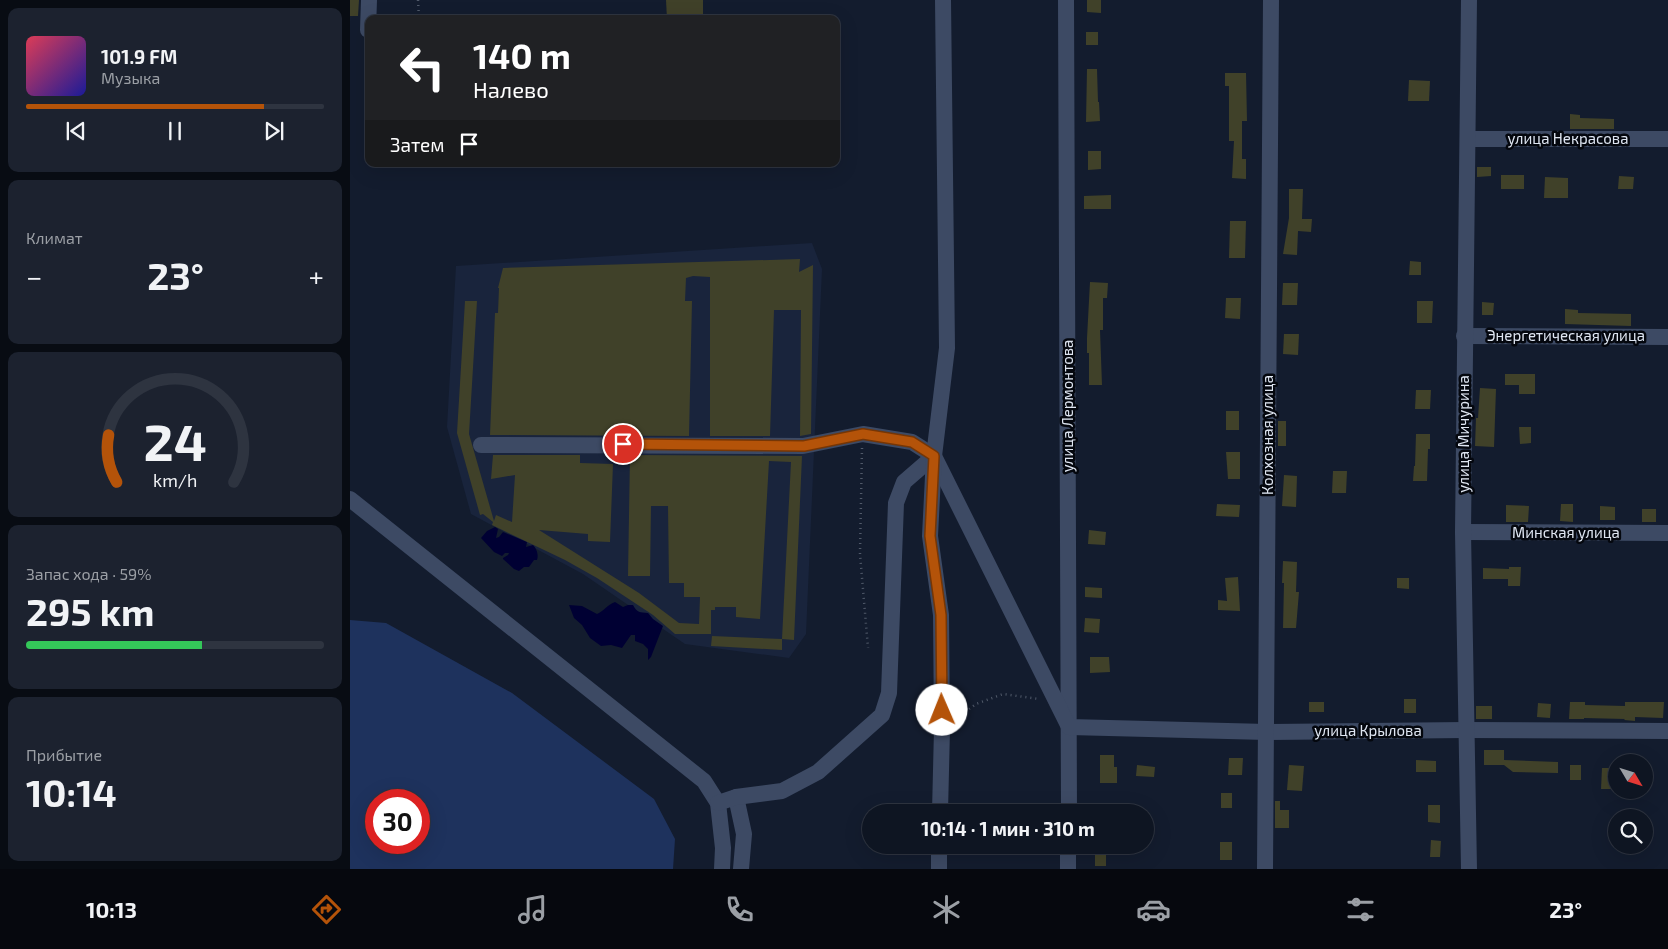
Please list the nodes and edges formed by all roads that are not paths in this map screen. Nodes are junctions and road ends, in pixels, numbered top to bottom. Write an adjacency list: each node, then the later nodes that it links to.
1 (369, 0): 6 (street)
2 (943, 0): 12 (street)
3 (1066, 0): 16 (street, улица Лермонтова)
4 (1272, 0): 19 (street, Колхозная улица)
5 (1469, 0): 7 (street, улица Мичурина)
6 (368, 15)
7 (1468, 139): 8 (street, улица Некрасова); 9 (street, улица Мичурина)
8 (1668, 139)
9 (1464, 336): 10 (street, Энергетическая улица); 14 (street, улица Мичурина)
10 (1668, 336)
11 (481, 445): 12 (street)
12 (934, 456): 16 (street); 20 (street); 22 (street)
13 (350, 499): 21 (street)
14 (1463, 532): 15 (street, Минская улица); 17 (street, улица Мичурина)
15 (1668, 533)
16 (1069, 727): 19 (street, улица Крылова); 23 (street, улица Лермонтова)
17 (1466, 730): 18 (street, улица Крылова); 19 (street, улица Крылова); 31 (street, улица Мичурина)
18 (1668, 731)
19 (1266, 732): 30 (street, Колхозная улица)
20 (736, 797): 21 (street); 27 (street)
21 (718, 803): 26 (street)
22 (940, 804)
23 (1068, 804)
24 (939, 854): 28 (street)
25 (1068, 854): 29 (street)
26 (722, 869)
27 (741, 869)
28 (938, 869)
29 (1068, 869)
30 (1265, 869)
31 (1468, 869)

